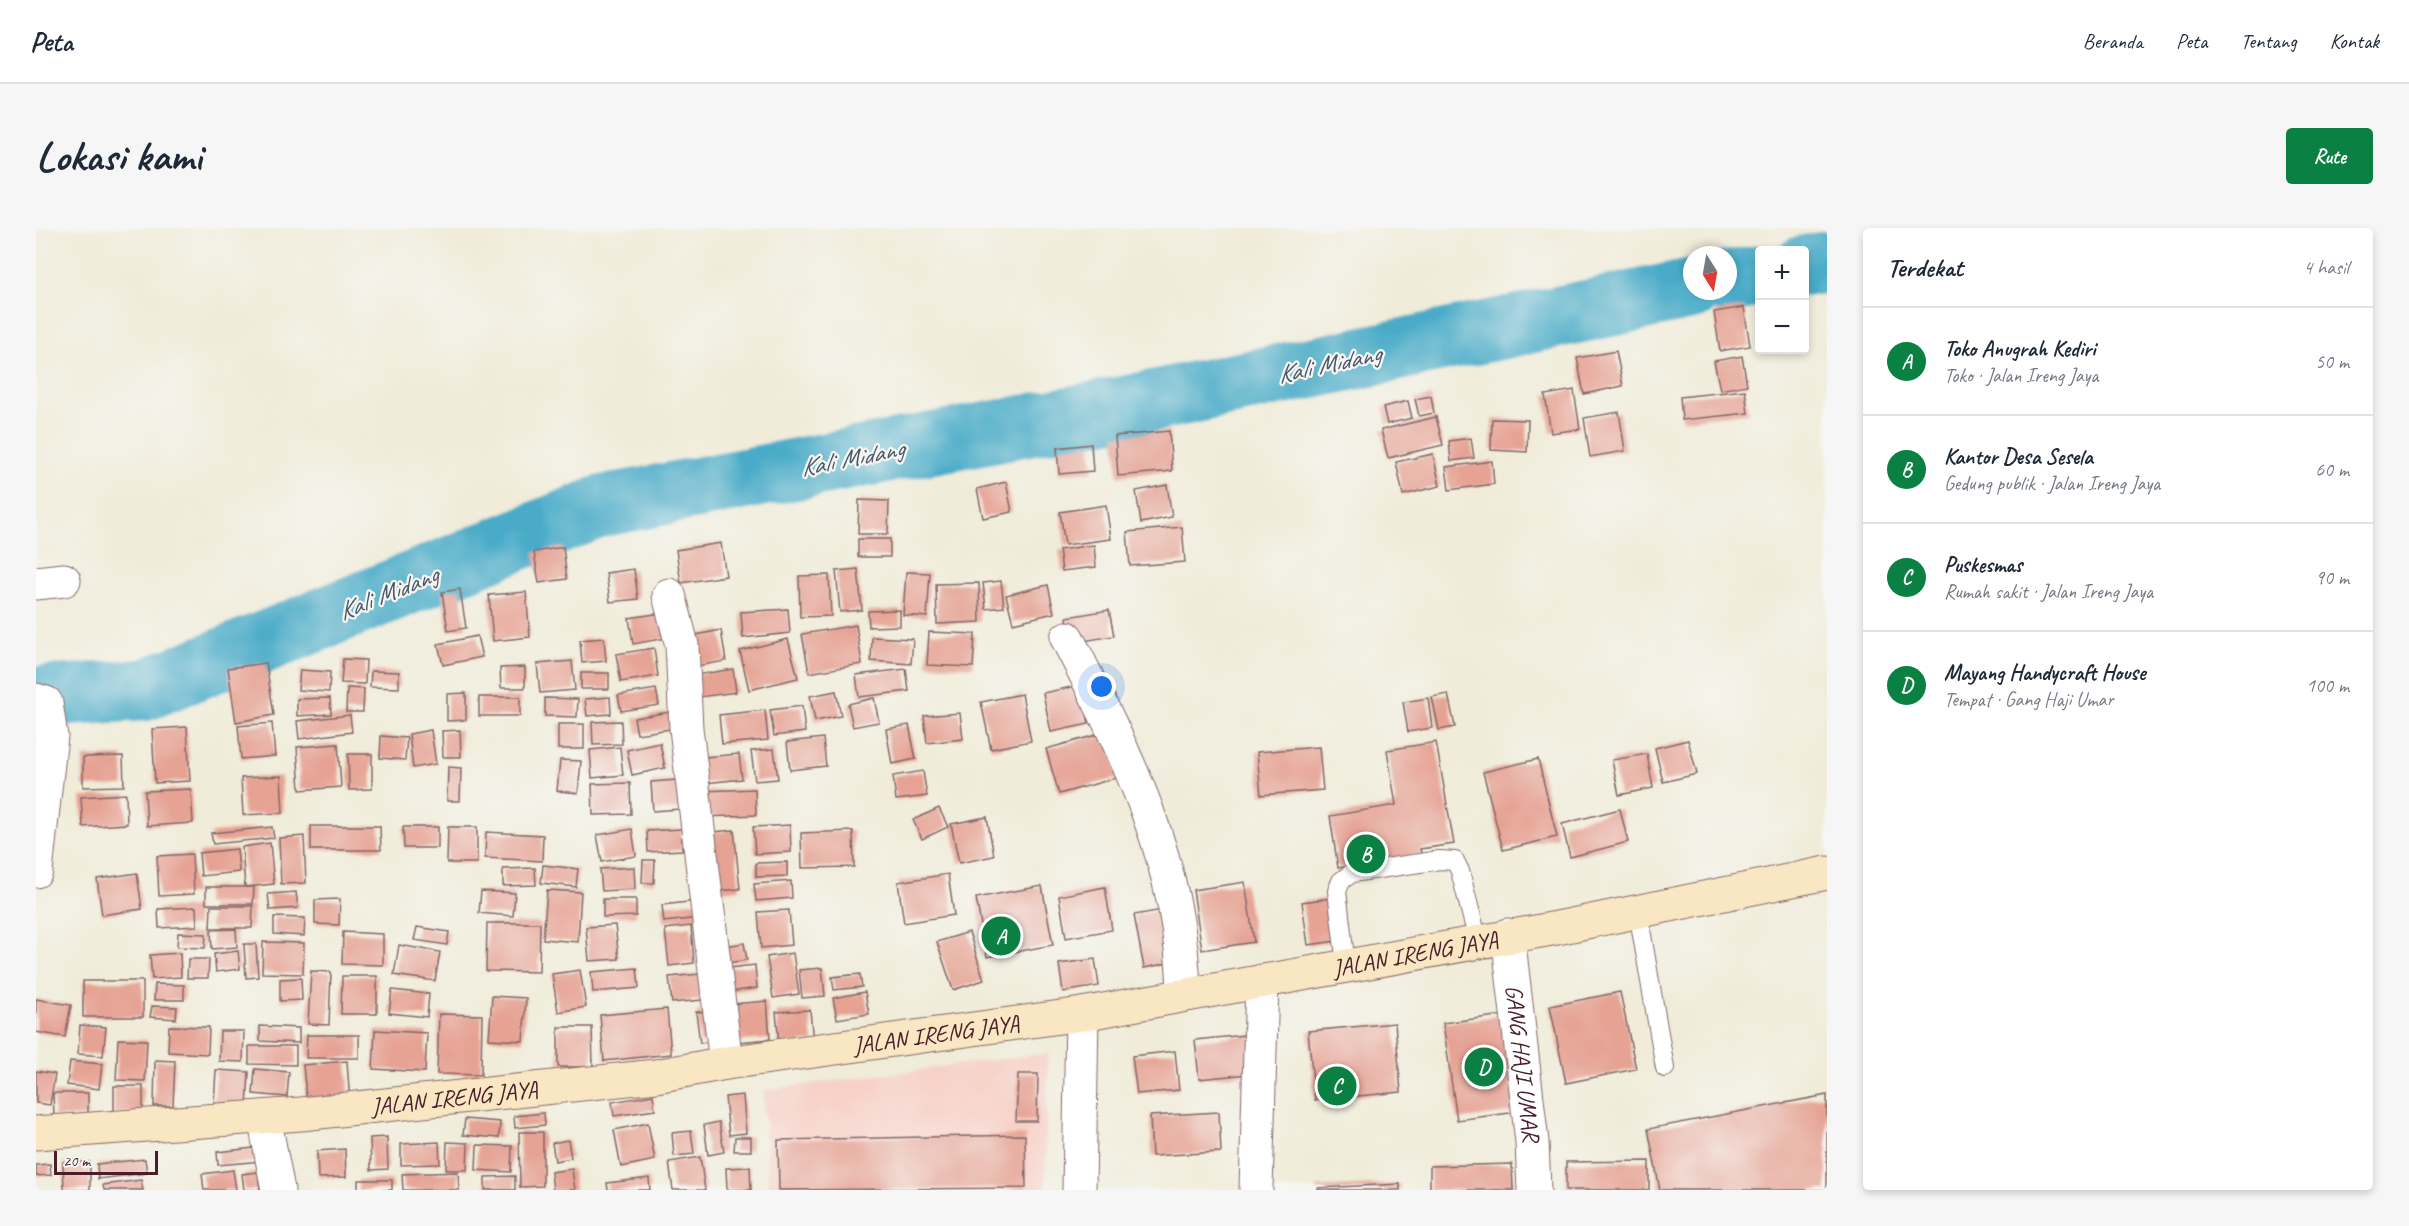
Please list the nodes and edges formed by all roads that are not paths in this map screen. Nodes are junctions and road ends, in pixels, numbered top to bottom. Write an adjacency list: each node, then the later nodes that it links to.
1 (669, 596): 12 (street)
2 (1067, 638): 10 (street)
3 (36, 700): 4 (street)
4 (36, 871)
5 (1827, 873): 6 (street, JALAN IRENG JAYA)
6 (1638, 912): 7 (street, JALAN IRENG JAYA); 13 (lane)
7 (1493, 938): 8 (street, JALAN IRENG JAYA); 8 (lane); 19 (street, GANG HAJI UMAR)
8 (1346, 965): 9 (street, JALAN IRENG JAYA)
9 (1262, 981): 10 (street, JALAN IRENG JAYA); 18 (street)
10 (1184, 995): 11 (street, JALAN IRENG JAYA)
11 (1082, 1014): 12 (street, JALAN IRENG JAYA); 17 (street)
12 (726, 1063): 14 (street, JALAN IRENG JAYA)
13 (1665, 1068)
14 (264, 1117): 15 (street, JALAN IRENG JAYA); 16 (street)
15 (36, 1133)
16 (278, 1190)
17 (1079, 1190)
18 (1256, 1190)
19 (1534, 1190)

